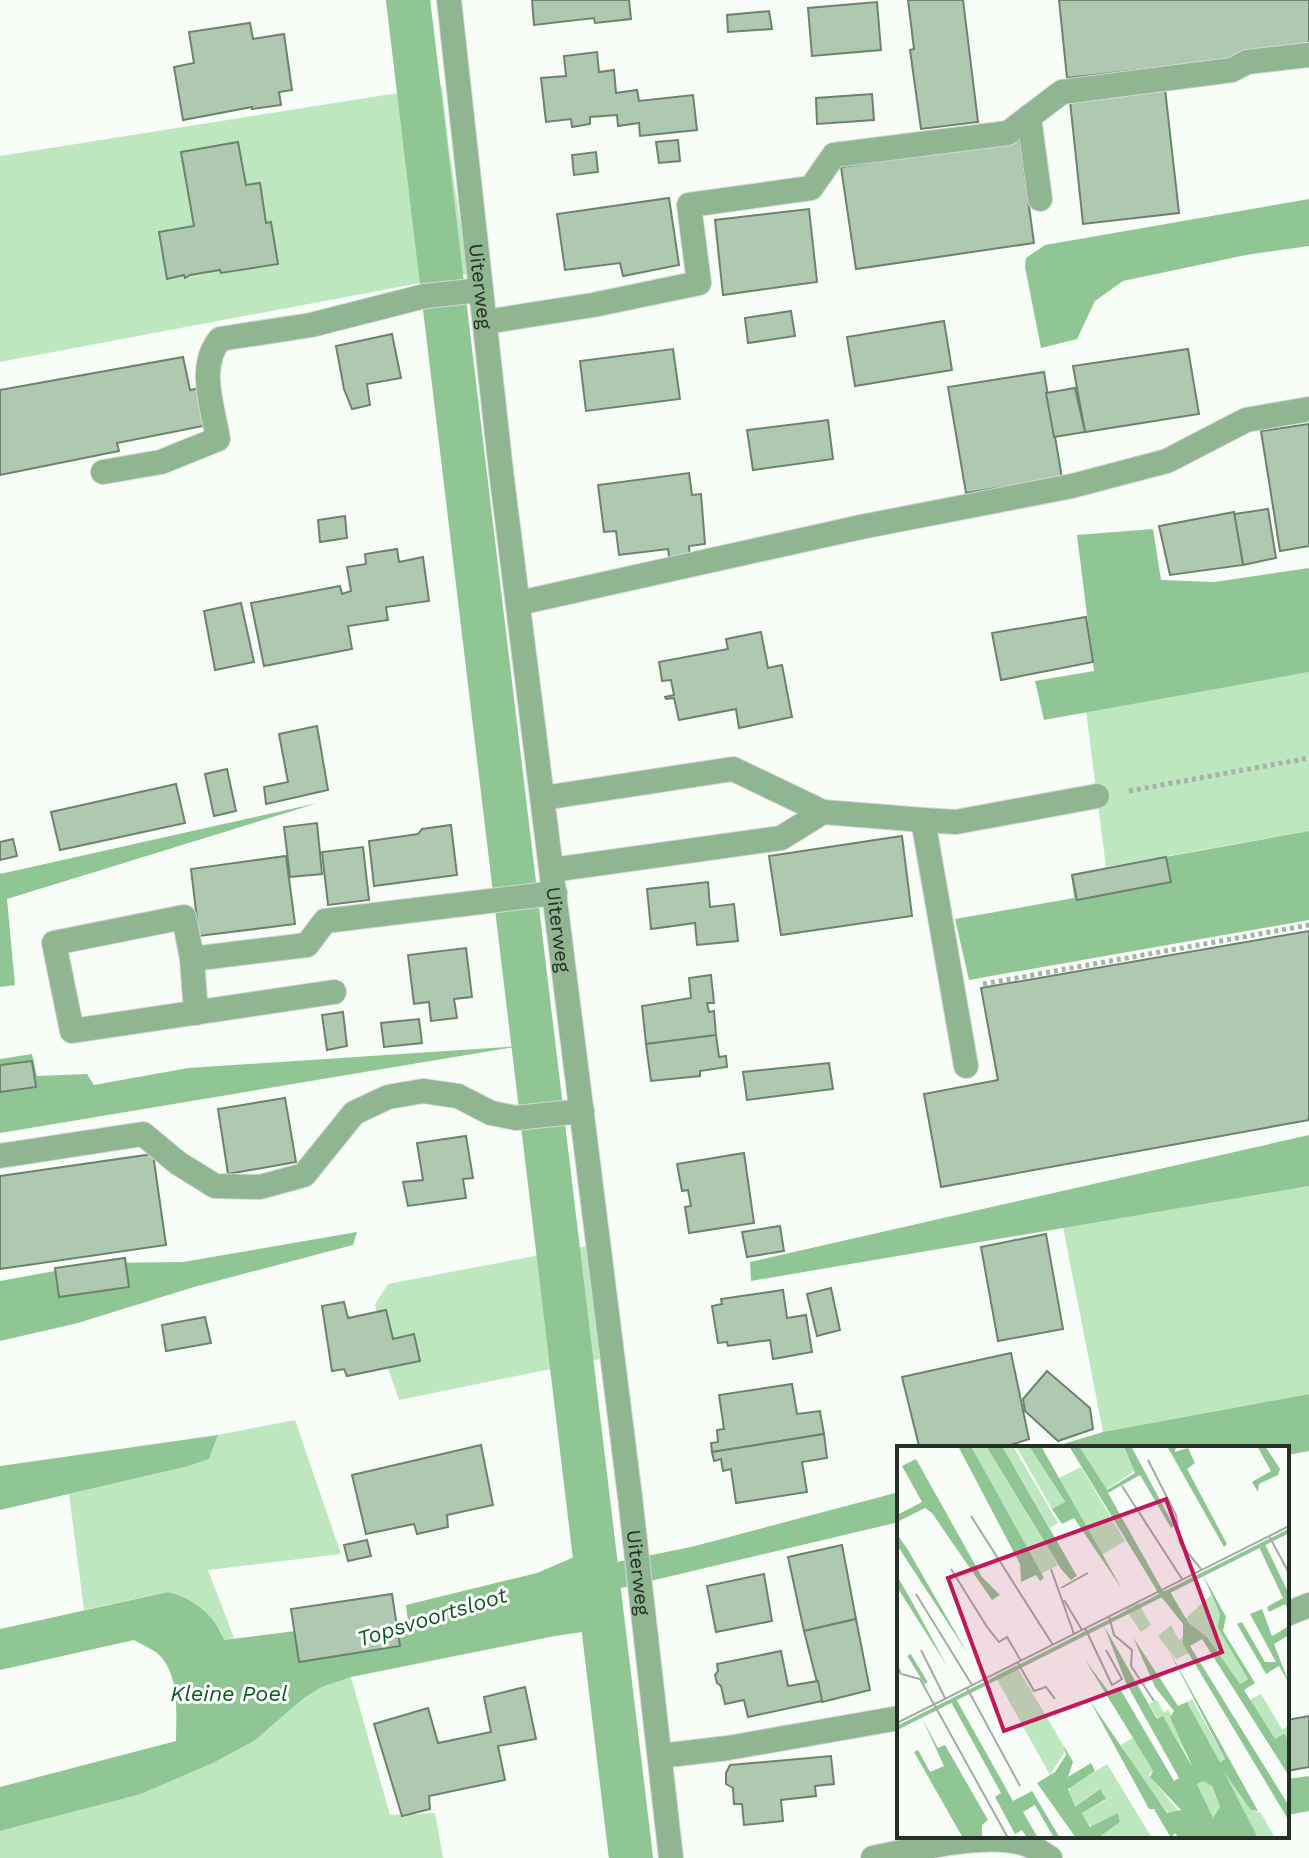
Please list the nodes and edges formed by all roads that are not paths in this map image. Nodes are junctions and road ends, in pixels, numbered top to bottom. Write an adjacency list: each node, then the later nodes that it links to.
1 (449, 0): 5 (street, Uiterweg)
2 (1309, 55): 3 (street)
3 (1029, 117): 4 (street); 6 (street)
4 (1040, 199)
5 (470, 292): 6 (street, Uiterweg); 8 (street)
6 (485, 322): 9 (street, Uiterweg)
7 (1309, 409): 9 (street)
8 (103, 472)
9 (519, 603): 11 (street, Uiterweg)
10 (1097, 796): 13 (street)
11 (543, 798): 12 (street); 14 (street, Uiterweg)
12 (823, 812): 13 (street); 14 (street)
13 (923, 820): 18 (street)
14 (553, 882): 15 (street); 19 (street, Uiterweg)
15 (192, 959): 17 (street); 17 (street)
16 (334, 992): 17 (street)
17 (196, 1013)
18 (966, 1066)
19 (570, 1112): 20 (street); 24 (street, Uiterweg)
20 (0, 1156)
21 (1309, 1605): 22 (street)
22 (1289, 1613)
23 (897, 1718): 24 (street)
24 (660, 1756): 25 (street, Uiterweg)
25 (671, 1858)
26 (873, 1858): 27 (street)
27 (1050, 1858)

